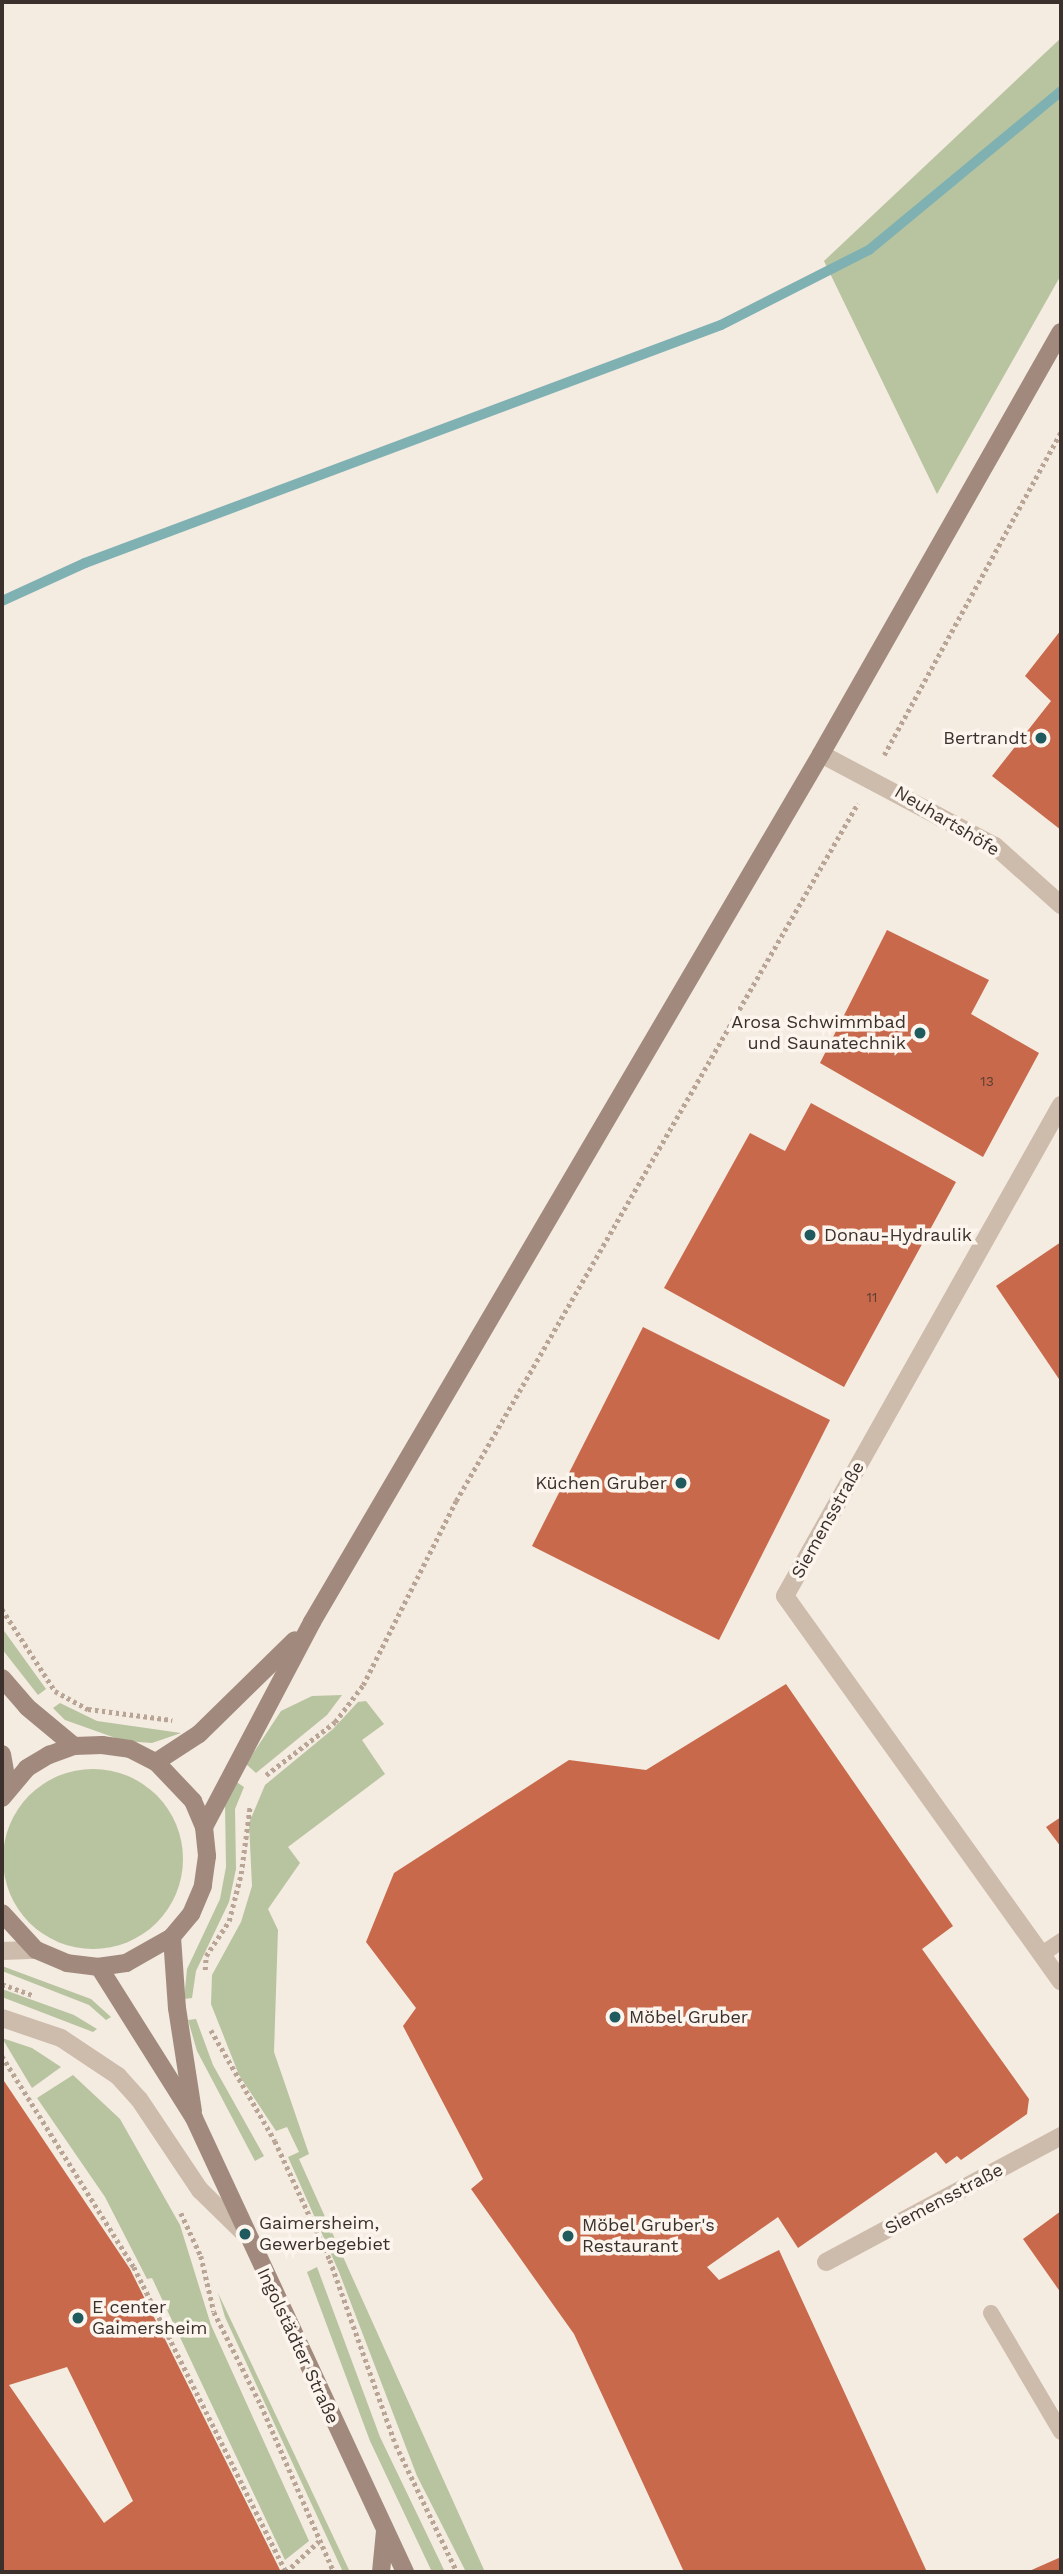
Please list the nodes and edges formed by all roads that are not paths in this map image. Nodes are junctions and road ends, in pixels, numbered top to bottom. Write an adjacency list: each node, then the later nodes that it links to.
1 (1061, 332): 2 (main road)
2 (821, 754): 3 (street, Neuhartshöfe); 5 (main road)
3 (1061, 905)
4 (1061, 1105): 17 (street, Siemensstraße)
5 (312, 1622): 9 (main road); 11 (main road)
6 (2, 1678): 7 (main road)
7 (74, 1746): 9 (main road); 10 (main road)
8 (2, 1754): 10 (main road)
9 (156, 1762): 11 (main road)
10 (5, 1792)
11 (204, 1827): 13 (main road)
12 (2, 1913): 15 (main road)
13 (172, 1937): 18 (main road); 21 (main road, Ingolstädter Straße)
14 (1061, 1941): 17 (lane)
15 (36, 1950): 16 (street); 18 (main road)
16 (2, 1951)
17 (1042, 1954): 19 (street, Siemensstraße)
18 (99, 1967): 21 (main road, Ingolstädter Straße)
19 (1061, 1981)
20 (2, 2018): 23 (street)
21 (194, 2118): 23 (main road, Ingolstädter Straße)
22 (1061, 2136): 24 (street, Siemensstraße)
23 (245, 2234): 27 (main road, Ingolstädter Straße)
24 (826, 2262)
25 (991, 2313): 26 (lane)
26 (1061, 2432)
27 (385, 2531): 28 (main road); 29 (main road, Ingolstädter Straße)
28 (381, 2572)
29 (405, 2572)

